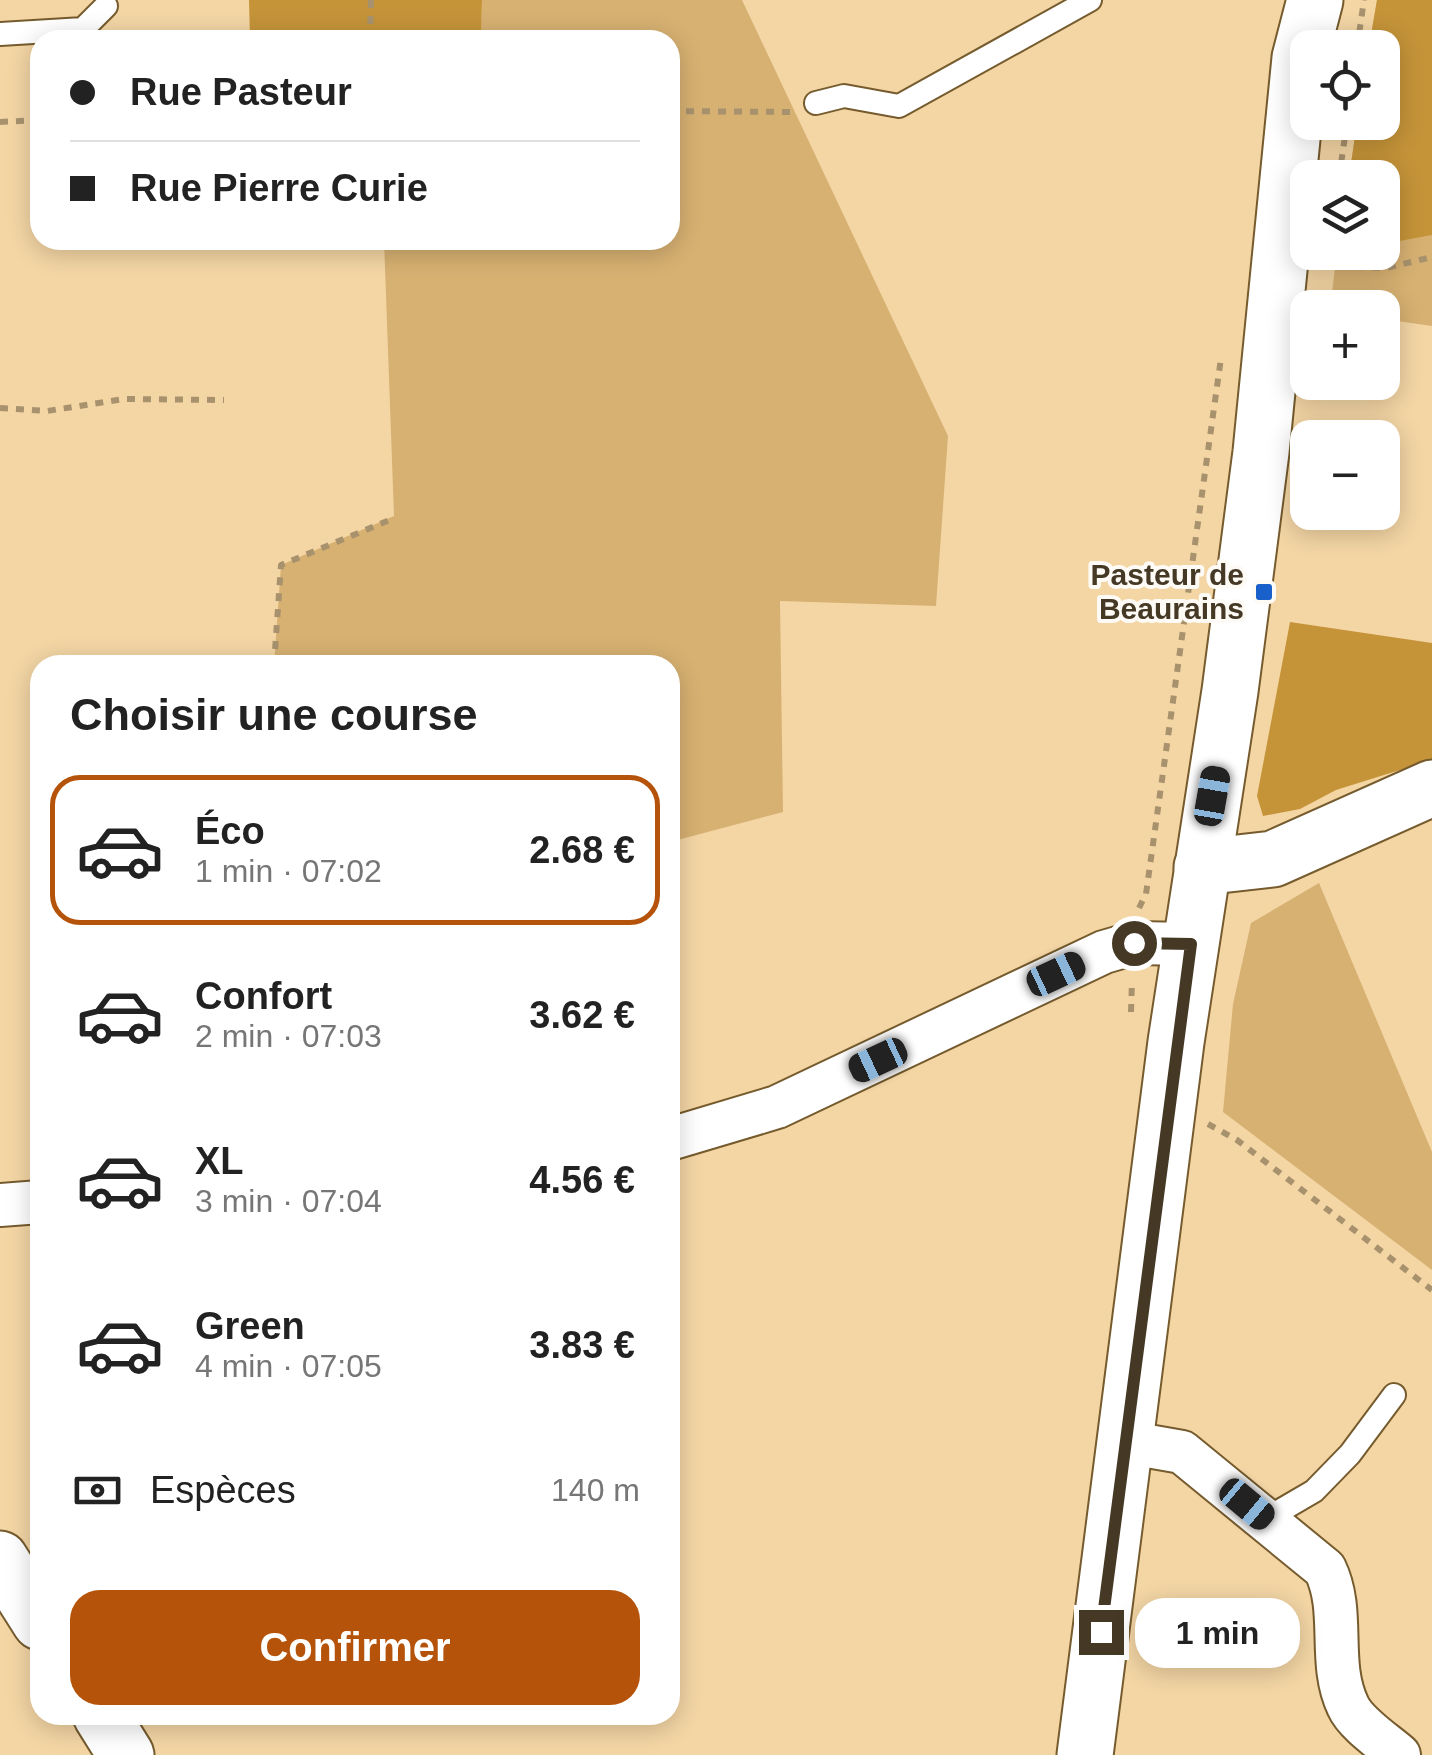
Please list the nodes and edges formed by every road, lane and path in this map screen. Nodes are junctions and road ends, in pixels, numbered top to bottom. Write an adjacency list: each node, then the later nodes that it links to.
1 (370, 0): 7 (path)
2 (1090, 0): 11 (lane)
3 (1315, 0): 16 (main road)
4 (1364, 0): 8 (path)
5 (106, 6): 6 (lane)
6 (66, 30)
7 (370, 30)
8 (1360, 30)
9 (30, 32): 10 (lane)
10 (0, 34)
11 (816, 103): 12 (path)
12 (680, 111)
13 (30, 120): 14 (path)
14 (0, 122)
15 (1432, 257): 16 (path)
16 (1278, 258): 23 (main road)
17 (224, 400): 18 (path)
18 (0, 408)
19 (392, 519): 20 (path)
20 (275, 655)
21 (1171, 726): 24 (path)
22 (1432, 788): 23 (main road)
23 (1202, 868): 25 (main road)
24 (1134, 943): 25 (street); 26 (path); 28 (street)
25 (1191, 944): 33 (main road)
26 (1131, 1019)
27 (1206, 1122): 31 (path)
28 (680, 1136)
29 (30, 1203): 30 (street)
30 (0, 1205)
31 (1432, 1290)
32 (1394, 1395): 34 (lane)
33 (1125, 1442): 34 (street); 39 (main road)
34 (1266, 1520): 40 (street)
35 (3, 1570): 36 (main road)
36 (30, 1608)
37 (106, 1725): 38 (main road)
38 (126, 1755)
39 (1085, 1755)
40 (1399, 1755)

